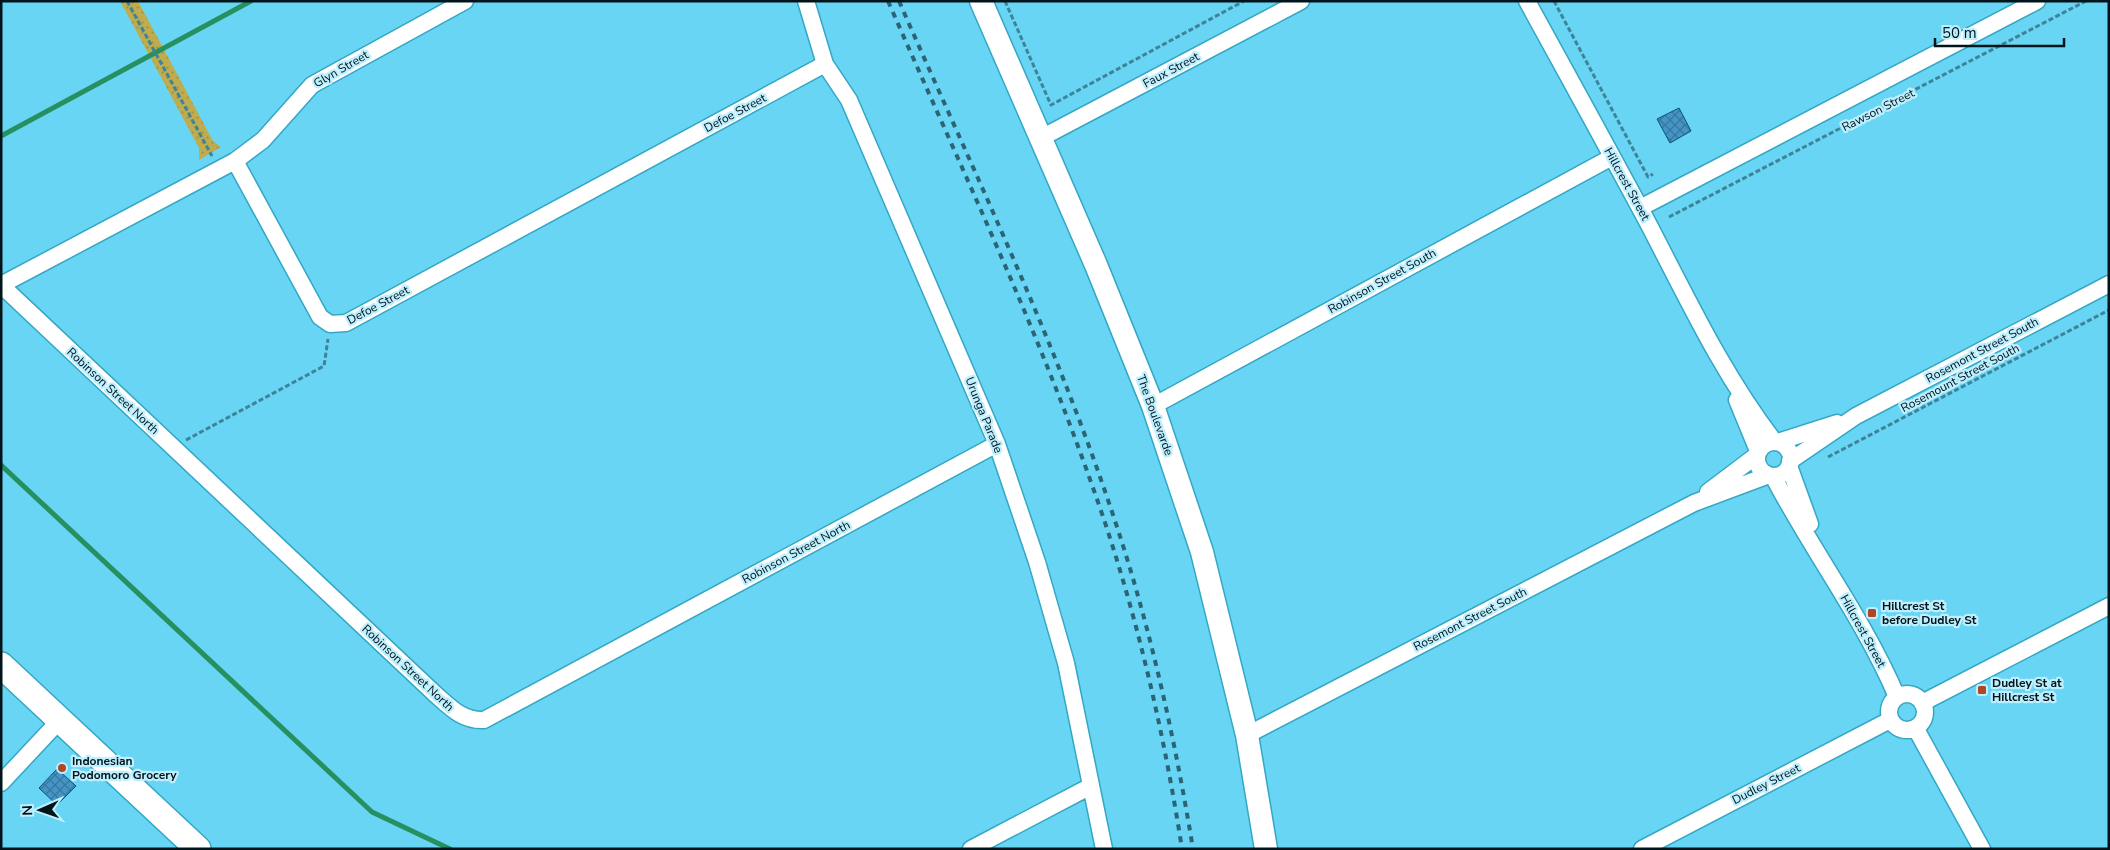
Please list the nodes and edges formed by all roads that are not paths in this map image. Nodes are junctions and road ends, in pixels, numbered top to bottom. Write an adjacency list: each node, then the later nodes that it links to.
1 (465, 1): 10 (street, Glyn Street)
2 (806, 1): 7 (street, Urunga Parade)
3 (981, 1): 8 (street, The Boulevarde)
4 (1301, 1): 8 (street, Faux Street)
5 (1527, 1): 9 (street, Hillcrest Street)
6 (2037, 1): 11 (street, Rawson Street)
7 (825, 64): 10 (street, Defoe Street); 18 (street, Urunga Parade)
8 (1041, 138): 15 (street, The Boulevarde)
9 (1612, 157): 11 (street, Hillcrest Street); 15 (street, Robinson Street South)
10 (235, 161): 13 (street)
11 (1640, 208): 14 (street, Hillcrest Street)
12 (2109, 284): 16 (street, Rosemont Street South)
13 (1, 285): 18 (street, Robinson Street North)
14 (1724, 367): 17 (street, Hillcrest Street); 19 (street, Hillcrest Street)
15 (1153, 406): 31 (street, The Boulevarde)
16 (1856, 416): 17 (street, Rosemont Street South); 20 (street, Rosemont Street South)
17 (1776, 442): 19 (street); 20 (street)
18 (997, 444): 33 (street, Urunga Parade)
19 (1757, 453): 21 (street); 22 (street, Rosemont Street South)
20 (1790, 464): 21 (street); 23 (street, Hillcrest Street)
21 (1771, 476): 22 (street, Rosemont Street South); 23 (street, Hillcrest Street)
22 (1694, 503): 31 (street, Rosemont Street South)
23 (1827, 566): 26 (street, Hillcrest Street)
24 (2109, 606): 27 (street)
25 (1, 665): 28 (main road)
26 (1897, 696): 27 (street); 29 (street)
27 (1922, 703): 30 (street)
28 (60, 720): 32 (street); 34 (main road)
29 (1890, 720): 30 (street); 38 (street, Dudley Street)
30 (1916, 729): 39 (street)
31 (1247, 735): 37 (street, The Boulevarde)
32 (1, 783)
33 (1091, 786): 35 (street); 36 (street, Urunga Parade)
34 (198, 849)
35 (971, 849)
36 (1104, 849)
37 (1266, 849)
38 (1642, 849)
39 (1982, 849)

